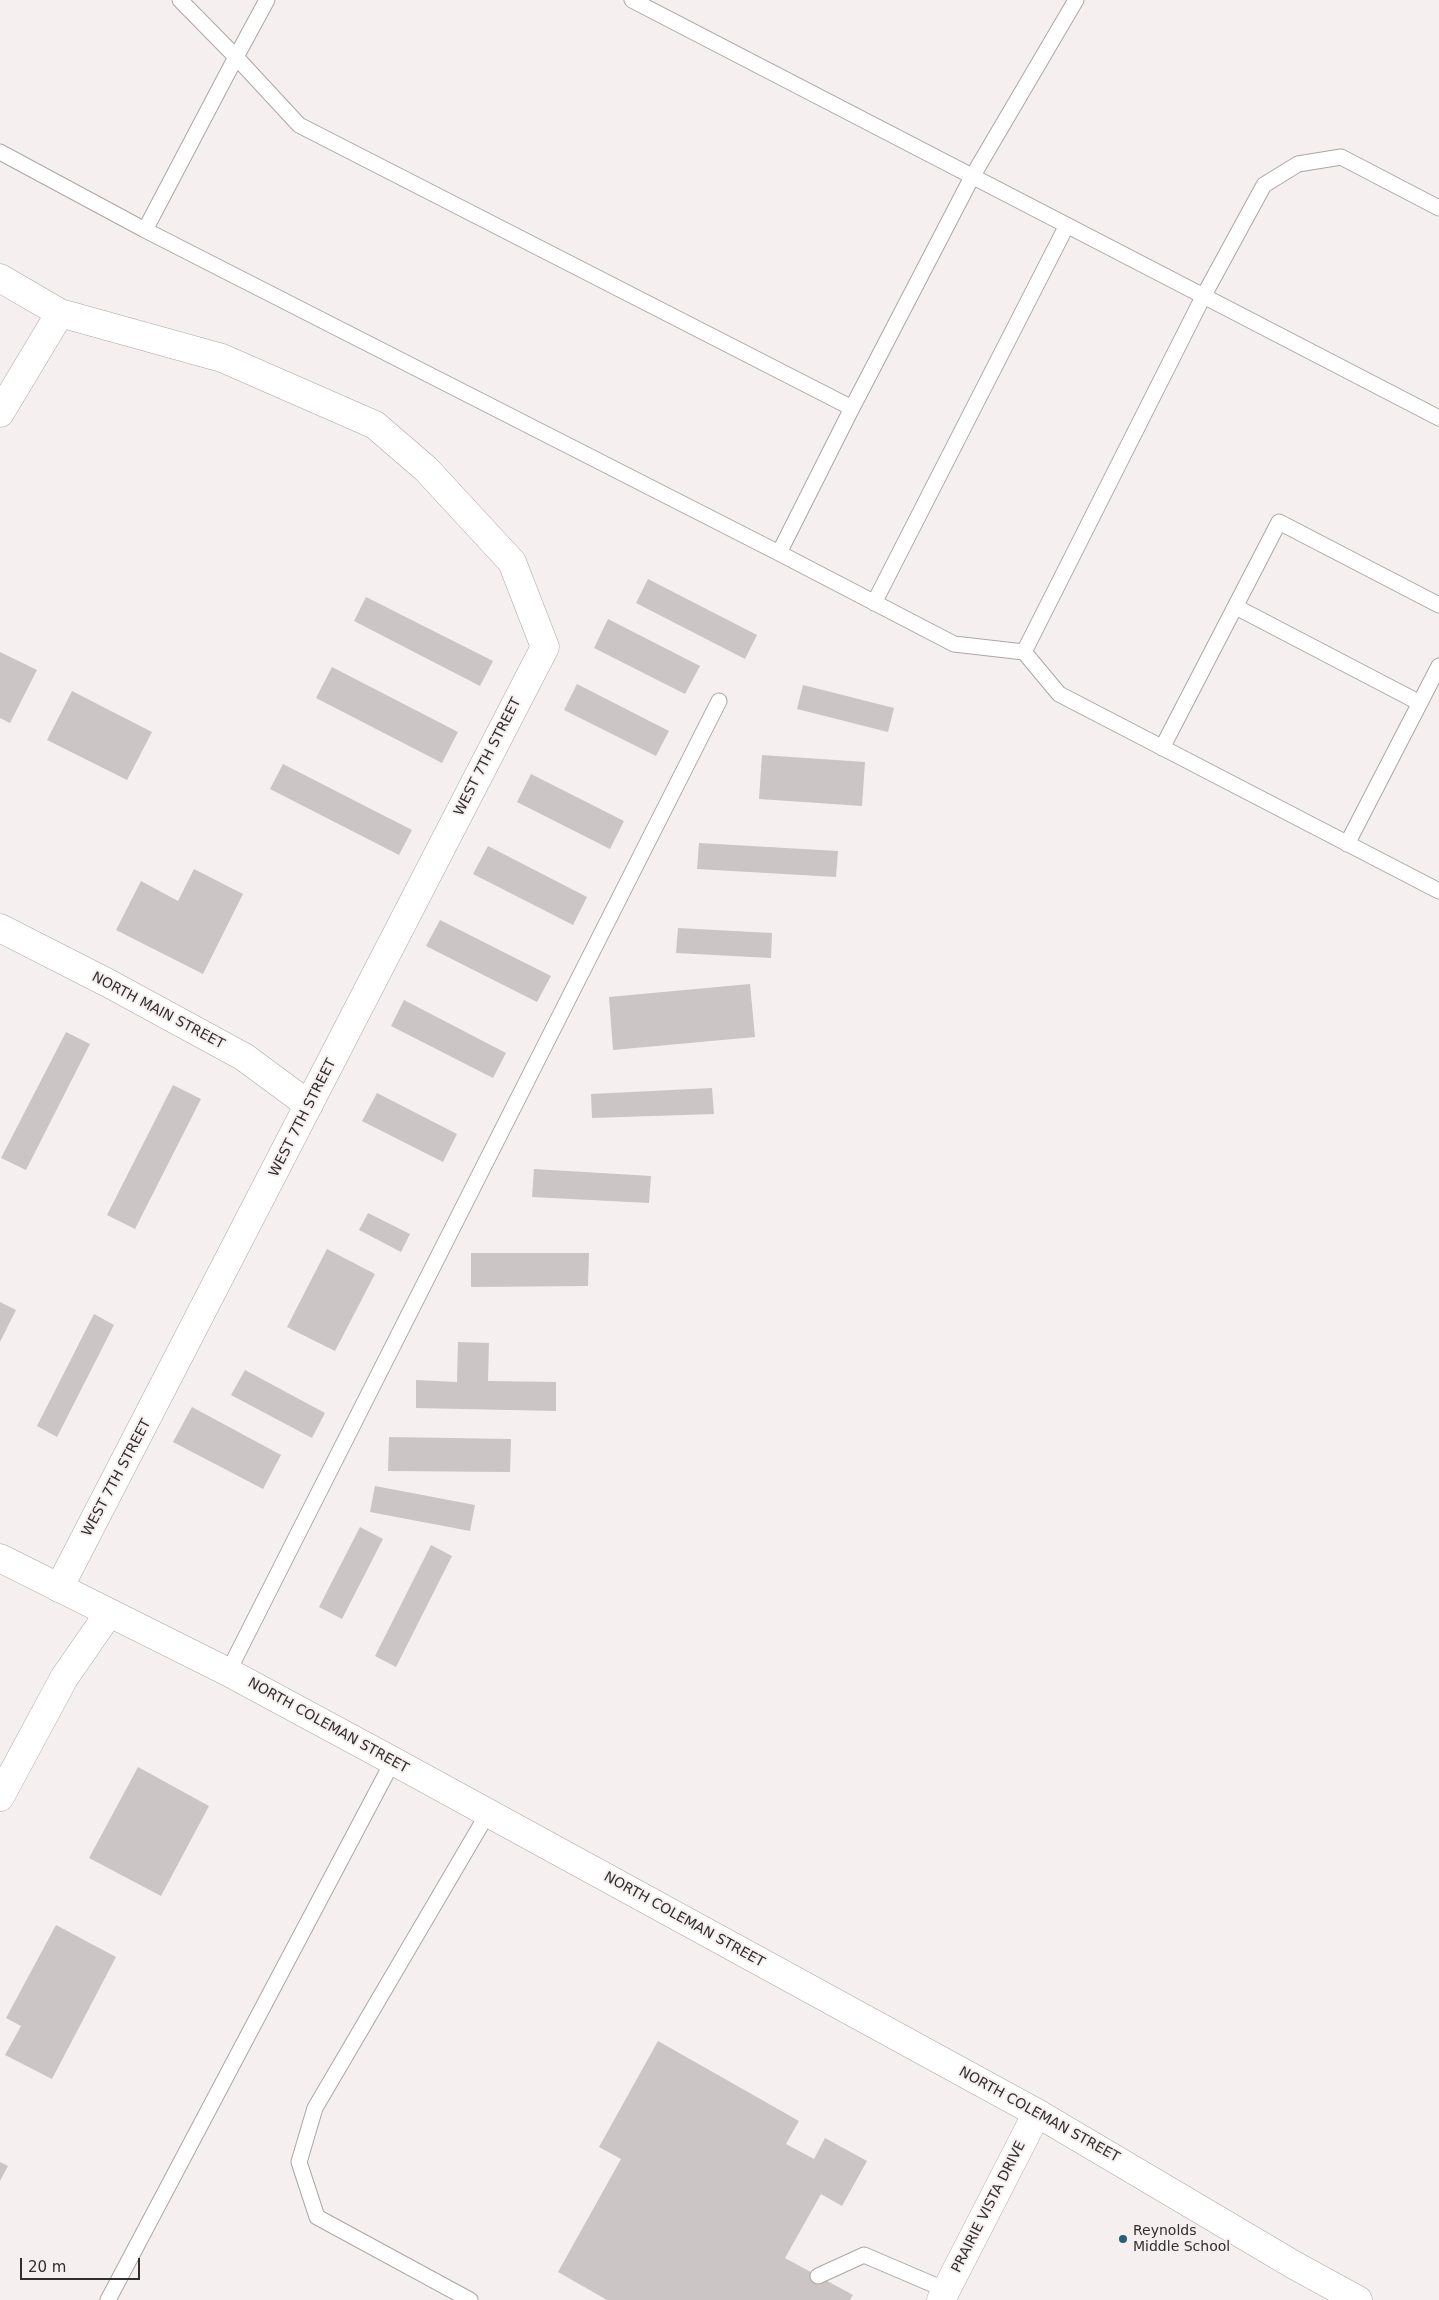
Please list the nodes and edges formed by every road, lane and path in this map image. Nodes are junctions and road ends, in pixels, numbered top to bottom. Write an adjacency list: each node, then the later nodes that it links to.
1 (180, 0): 5 (lane)
2 (267, 0): 5 (lane)
3 (632, 0): 7 (lane)
4 (1076, 0): 7 (lane)
5 (236, 57): 10 (lane); 14 (lane)
6 (0, 152): 10 (lane)
7 (972, 177): 9 (lane); 14 (lane)
8 (1439, 208): 12 (lane)
9 (1066, 226): 12 (lane); 18 (lane)
10 (146, 230): 17 (lane)
11 (0, 278): 13 (street)
12 (1203, 297): 16 (lane); 21 (lane)
13 (60, 313): 15 (street); 29 (street, WEST 7TH STREET)
14 (852, 408): 17 (lane)
15 (0, 413)
16 (1439, 418)
17 (778, 553): 18 (lane)
18 (874, 603): 21 (lane)
19 (1439, 605): 20 (lane)
20 (1236, 607): 24 (lane); 25 (lane)
21 (1024, 652): 25 (lane)
22 (1439, 666): 24 (lane)
23 (719, 701): 33 (lane)
24 (1420, 702): 26 (lane)
25 (1162, 748): 26 (lane)
26 (1347, 844): 27 (lane)
27 (1439, 891)
28 (0, 928): 29 (street, NORTH MAIN STREET)
29 (309, 1105): 31 (street, WEST 7TH STREET)
30 (0, 1558): 31 (street, NORTH COLEMAN STREET)
31 (59, 1588): 32 (street, NORTH COLEMAN STREET)
32 (109, 1613): 33 (street, NORTH COLEMAN STREET); 35 (street)
33 (228, 1672): 34 (street, NORTH COLEMAN STREET)
34 (393, 1761): 36 (street, NORTH COLEMAN STREET); 40 (lane)
35 (0, 1797)
36 (488, 1813): 37 (street, NORTH COLEMAN STREET); 41 (lane)
37 (1037, 2113): 39 (street, PRAIRIE VISTA DRIVE); 42 (street, NORTH COLEMAN STREET)
38 (818, 2276): 39 (lane)
39 (943, 2295)
40 (108, 2300)
41 (470, 2300)
42 (1358, 2300)

